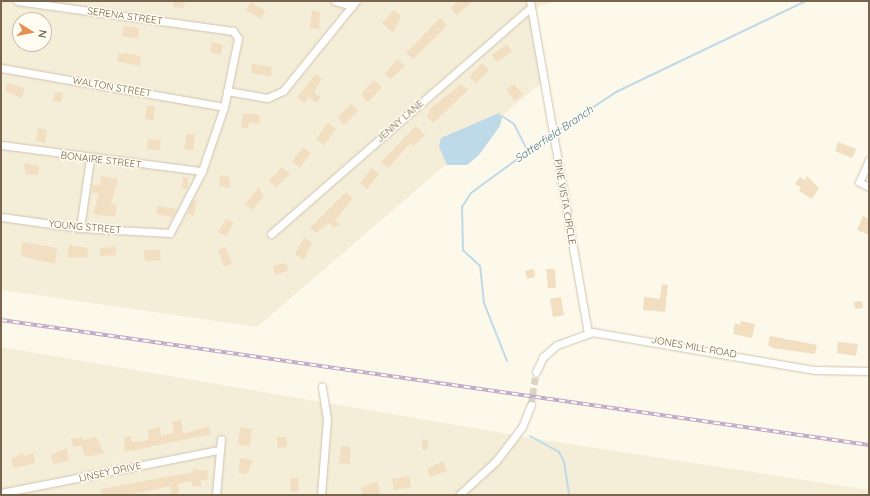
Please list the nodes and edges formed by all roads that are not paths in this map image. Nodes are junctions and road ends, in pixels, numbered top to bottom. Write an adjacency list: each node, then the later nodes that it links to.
1 (17, 1): 7 (street, SERENA STREET)
2 (335, 1): 4 (street)
3 (530, 1): 5 (street, PINE VISTA CIRCLE)
4 (354, 3): 7 (street)
5 (529, 9): 16 (street, JENNY LANE); 17 (street, PINE VISTA CIRCLE)
6 (1, 68): 8 (street, WALTON STREET)
7 (227, 91): 8 (street)
8 (224, 107): 12 (street)
9 (1, 145): 10 (street, BONAIRE STREET)
10 (90, 159): 12 (street, BONAIRE STREET); 15 (street)
11 (869, 160): 13 (street)
12 (202, 171): 15 (street, YOUNG STREET)
13 (869, 187)
14 (1, 217): 15 (street, YOUNG STREET)
15 (80, 228)
16 (271, 234)
17 (588, 332): 18 (street, JONES MILL ROAD); 19 (street, JONES MILL ROAD)
18 (869, 371)
19 (536, 372)
20 (322, 386): 27 (street)
21 (531, 405): 28 (street)
22 (221, 439): 23 (street)
23 (219, 450): 24 (street, LINSEY DRIVE); 26 (street)
24 (24, 492): 25 (street, LINSEY DRIVE)
25 (1, 493)
26 (216, 495)
27 (320, 495)
28 (459, 495)

